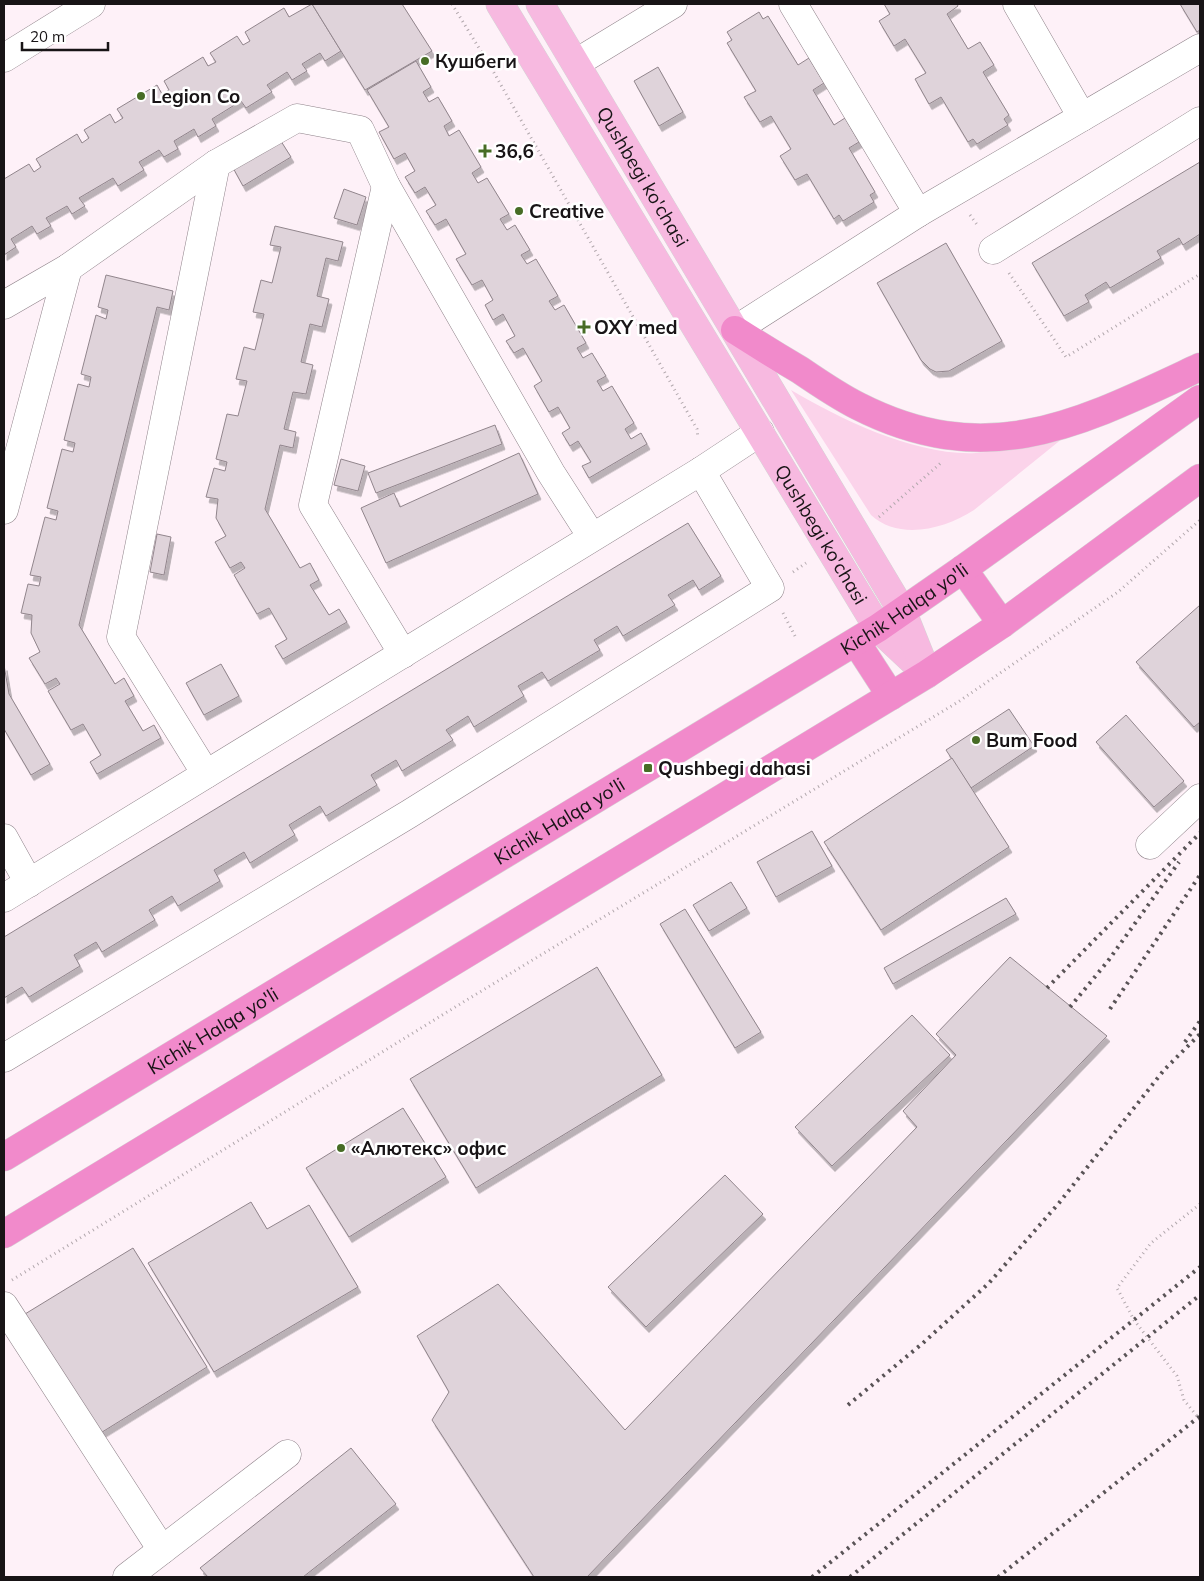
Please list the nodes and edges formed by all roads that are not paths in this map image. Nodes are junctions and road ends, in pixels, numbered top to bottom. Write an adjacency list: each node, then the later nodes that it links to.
1 (500, 4): 11 (main road, Qushbegi ko'chasi)
2 (540, 4): 10 (main road, Qushbegi ko'chasi)
3 (673, 4): 7 (street)
4 (793, 4): 16 (street)
5 (1017, 4): 12 (street)
6 (76, 8): 9 (street)
7 (637, 13): 10 (street)
8 (1200, 48): 12 (street)
9 (4, 58)
10 (576, 63): 11 (main road); 20 (main road, Qushbegi ko'chasi)
11 (547, 82): 23 (main road, Qushbegi ko'chasi)
12 (1082, 117): 16 (street)
13 (1200, 121): 17 (street)
14 (216, 164): 15 (street); 18 (street); 36 (street)
15 (386, 186): 27 (street); 33 (street)
16 (918, 213): 20 (street)
17 (993, 250)
18 (68, 268): 19 (street); 26 (street)
19 (4, 305)
20 (735, 330): 21 (highway); 29 (main road, Qushbegi ko'chasi)
21 (1200, 367)
22 (1200, 398): 28 (highway, Kichik Halqa yo'li)
23 (760, 432): 24 (street); 31 (main road, Qushbegi ko'chasi)
24 (701, 471): 27 (street); 42 (street)
25 (1200, 478): 30 (highway)
26 (4, 510)
27 (592, 537): 33 (street)
28 (963, 569): 29 (highway, Kichik Halqa yo'li); 30 (highway)
29 (902, 611): 31 (highway, Kichik Halqa yo'li); 34 (main road, Qushbegi ko'chasi)
30 (1002, 624): 34 (highway)
31 (878, 628): 32 (highway, Kichik Halqa yo'li); 34 (main road, Qushbegi ko'chasi)
32 (856, 642): 35 (highway); 43 (highway, Kichik Halqa yo'li)
33 (403, 654): 36 (street)
34 (927, 674): 35 (highway)
35 (891, 696): 44 (highway)
36 (206, 774): 40 (street)
37 (1200, 798): 39 (street)
38 (4, 838): 40 (street)
39 (1150, 845)
40 (29, 883): 41 (street)
41 (4, 898)
42 (4, 1058)
43 (4, 1157)
44 (4, 1234)
45 (4, 1306): 47 (street)
46 (287, 1454): 47 (street)
47 (162, 1550): 48 (street)
48 (127, 1577)

